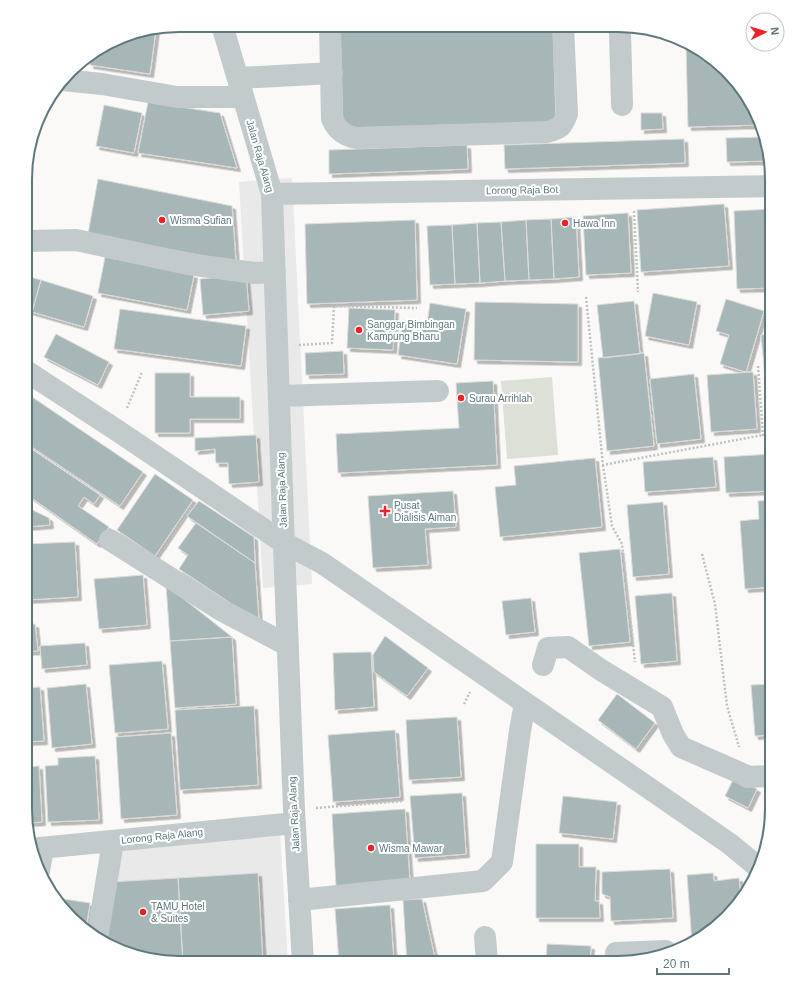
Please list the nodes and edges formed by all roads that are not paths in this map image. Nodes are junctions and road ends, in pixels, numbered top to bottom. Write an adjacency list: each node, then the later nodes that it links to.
1 (224, 32): 7 (street, Jalan Raja Alang)
2 (330, 32): 5 (street)
3 (563, 32): 5 (street)
4 (620, 32): 8 (street)
5 (332, 73): 7 (street)
6 (69, 81): 7 (street)
7 (241, 87): 10 (street, Jalan Raja Alang)
8 (622, 105)
9 (765, 186): 10 (street, Lorong Raja Bot)
10 (272, 194): 12 (street, Jalan Raja Alang)
11 (32, 241): 12 (street)
12 (274, 272): 15 (street, Jalan Raja Alang)
13 (32, 375): 17 (street)
14 (438, 391): 15 (street)
15 (278, 396): 17 (street, Jalan Raja Alang)
16 (110, 540): 18 (street)
17 (284, 543): 18 (street, Jalan Raja Alang); 20 (street)
18 (287, 645): 22 (street, Jalan Raja Alang)
19 (543, 665): 21 (street)
20 (525, 703): 25 (street); 26 (street)
21 (765, 776)
22 (294, 816): 23 (street, Lorong Raja Alang); 26 (street, Jalan Raja Alang)
23 (113, 842): 24 (street, Lorong Raja Alang); 27 (street)
24 (37, 848)
25 (755, 864)
26 (299, 900): 31 (street, Jalan Raja Alang)
27 (98, 932)
28 (486, 937): 32 (street)
29 (654, 951): 30 (street)
30 (616, 953)
31 (303, 956)
32 (487, 956)

